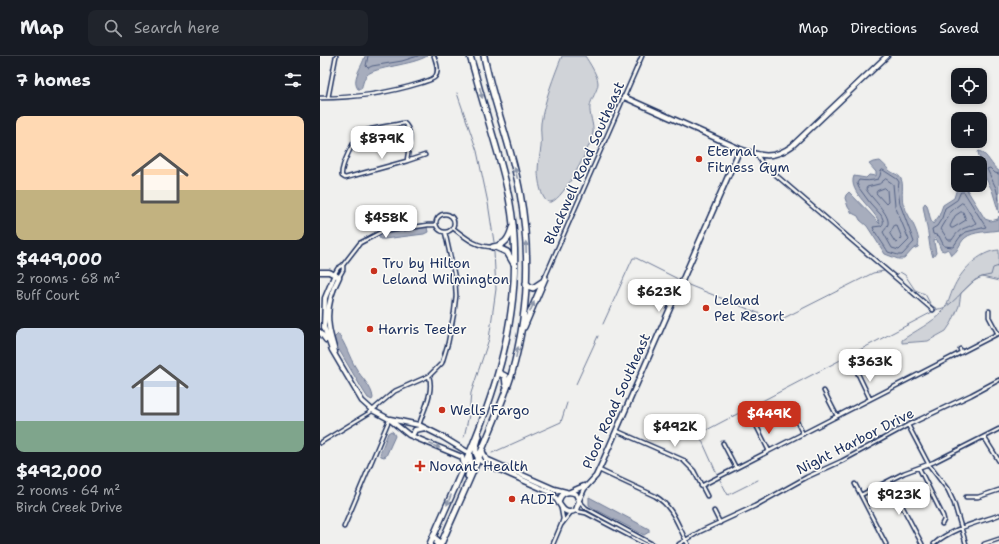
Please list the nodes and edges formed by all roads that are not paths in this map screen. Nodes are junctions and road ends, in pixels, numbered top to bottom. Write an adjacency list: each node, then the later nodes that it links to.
1 (336, 56): 9 (street)
2 (434, 56): 9 (street)
3 (470, 56): 14 (highway, one-way to 14)
4 (483, 56): 25 (highway, one-way to 4)
5 (642, 56): 7 (street, Blackwell Road Southeast)
6 (886, 56): 12 (street)
7 (624, 97): 10 (street); 24 (street, Blackwell Road Southeast)
8 (320, 98): 9 (street)
9 (328, 98)
10 (740, 149): 12 (street); 54 (street, Ploof Road Southeast)
11 (424, 155): 13 (street)
12 (757, 155): 26 (street)
13 (408, 161): 13 (street)
14 (513, 221): 18 (highway); 20 (highway)
15 (436, 225): 16 (street); 17 (street); 19 (street)
16 (453, 228): 17 (street); 18 (street)
17 (445, 232): 39 (street)
18 (494, 247): 20 (highway)
19 (343, 265): 22 (street); 23 (street)
20 (515, 267): 37 (highway)
21 (320, 272): 22 (street)
22 (335, 274): 23 (street); 28 (street)
23 (339, 277): 29 (street)
24 (545, 278): 25 (highway); 32 (highway, one-way to 24)
25 (526, 283): 32 (highway)
26 (933, 310)
27 (989, 311): 31 (street)
28 (322, 326): 29 (street); 33 (street)
29 (329, 326): 36 (street)
30 (320, 332): 33 (street)
31 (998, 334): 35 (street)
32 (520, 336): 41 (highway, one-way to 32)
33 (329, 344): 36 (street)
34 (960, 349): 35 (street)
35 (961, 352): 43 (street)
36 (335, 354): 45 (street)
37 (499, 373): 41 (highway); 46 (highway)
38 (858, 374): 43 (street)
39 (429, 376): 45 (street); 49 (street)
40 (999, 380): 51 (street, Night Harbor Drive)
41 (506, 390): 60 (highway)
42 (824, 391): 47 (street)
43 (870, 399): 47 (street)
44 (790, 408): 55 (street)
45 (372, 410): 48 (street); 58 (street)
46 (487, 410): 62 (highway); 63 (highway)
47 (837, 416): 55 (street)
48 (389, 419): 49 (street); 56 (street); 89 (street)
49 (419, 425): 52 (street)
50 (756, 425): 61 (street)
51 (908, 425): 66 (street); 86 (street, Night Harbor Drive)
52 (426, 428): 56 (street); 62 (street)
53 (999, 429): 57 (street)
54 (617, 431): 69 (street, Ploof Road Southeast); 73 (street)
55 (803, 434): 61 (street)
56 (412, 436): 65 (street, one-way to 65)
57 (984, 437): 64 (street); 66 (street)
58 (320, 443)
59 (722, 443): 67 (street)
60 (482, 450): 63 (highway); 75 (street)
61 (770, 451): 67 (street)
62 (469, 453): 65 (highway); 79 (highway)
63 (479, 458): 79 (highway); 81 (street)
64 (999, 461)
65 (464, 465): 84 (highway, one-way to 84)
66 (929, 465): 68 (street); 90 (street)
67 (736, 468): 73 (street)
68 (919, 468): 70 (street); 87 (street)
69 (599, 470): 71 (street, Ploof Road Southeast); 94 (street)
70 (889, 481): 76 (street); 104 (street)
71 (588, 484): 75 (street, Ploof Road Southeast); 80 (street, Ploof Road Southeast)
72 (855, 484): 76 (street)
73 (702, 486): 77 (street)
74 (999, 490): 78 (street)
75 (568, 492): 80 (street); 81 (street)
76 (861, 495): 103 (street)
77 (706, 496)
78 (966, 497)
79 (461, 500): 91 (highway)
80 (579, 501): 82 (street); 100 (street)
81 (560, 504): 82 (street); 88 (street)
82 (572, 511): 88 (street); 99 (street)
83 (714, 511): 86 (street)
84 (443, 515): 91 (highway); 92 (highway)
85 (999, 515): 90 (street)
86 (720, 522): 94 (street, Night Harbor Drive)
87 (942, 524)
88 (562, 525): 98 (street)
89 (344, 527)
90 (962, 528): 105 (street); 106 (street)
91 (445, 534): 97 (highway)
92 (433, 537): 95 (highway); 96 (highway)
93 (999, 539): 107 (street)
94 (686, 540): 101 (street, Night Harbor Drive); 102 (street)
95 (430, 544)
96 (437, 544)
97 (441, 544)
98 (553, 544)
99 (645, 544)
100 (652, 544)
101 (679, 544)
102 (688, 544)
103 (886, 544)
104 (922, 544)
105 (934, 544)
106 (966, 544)
107 (984, 544)

